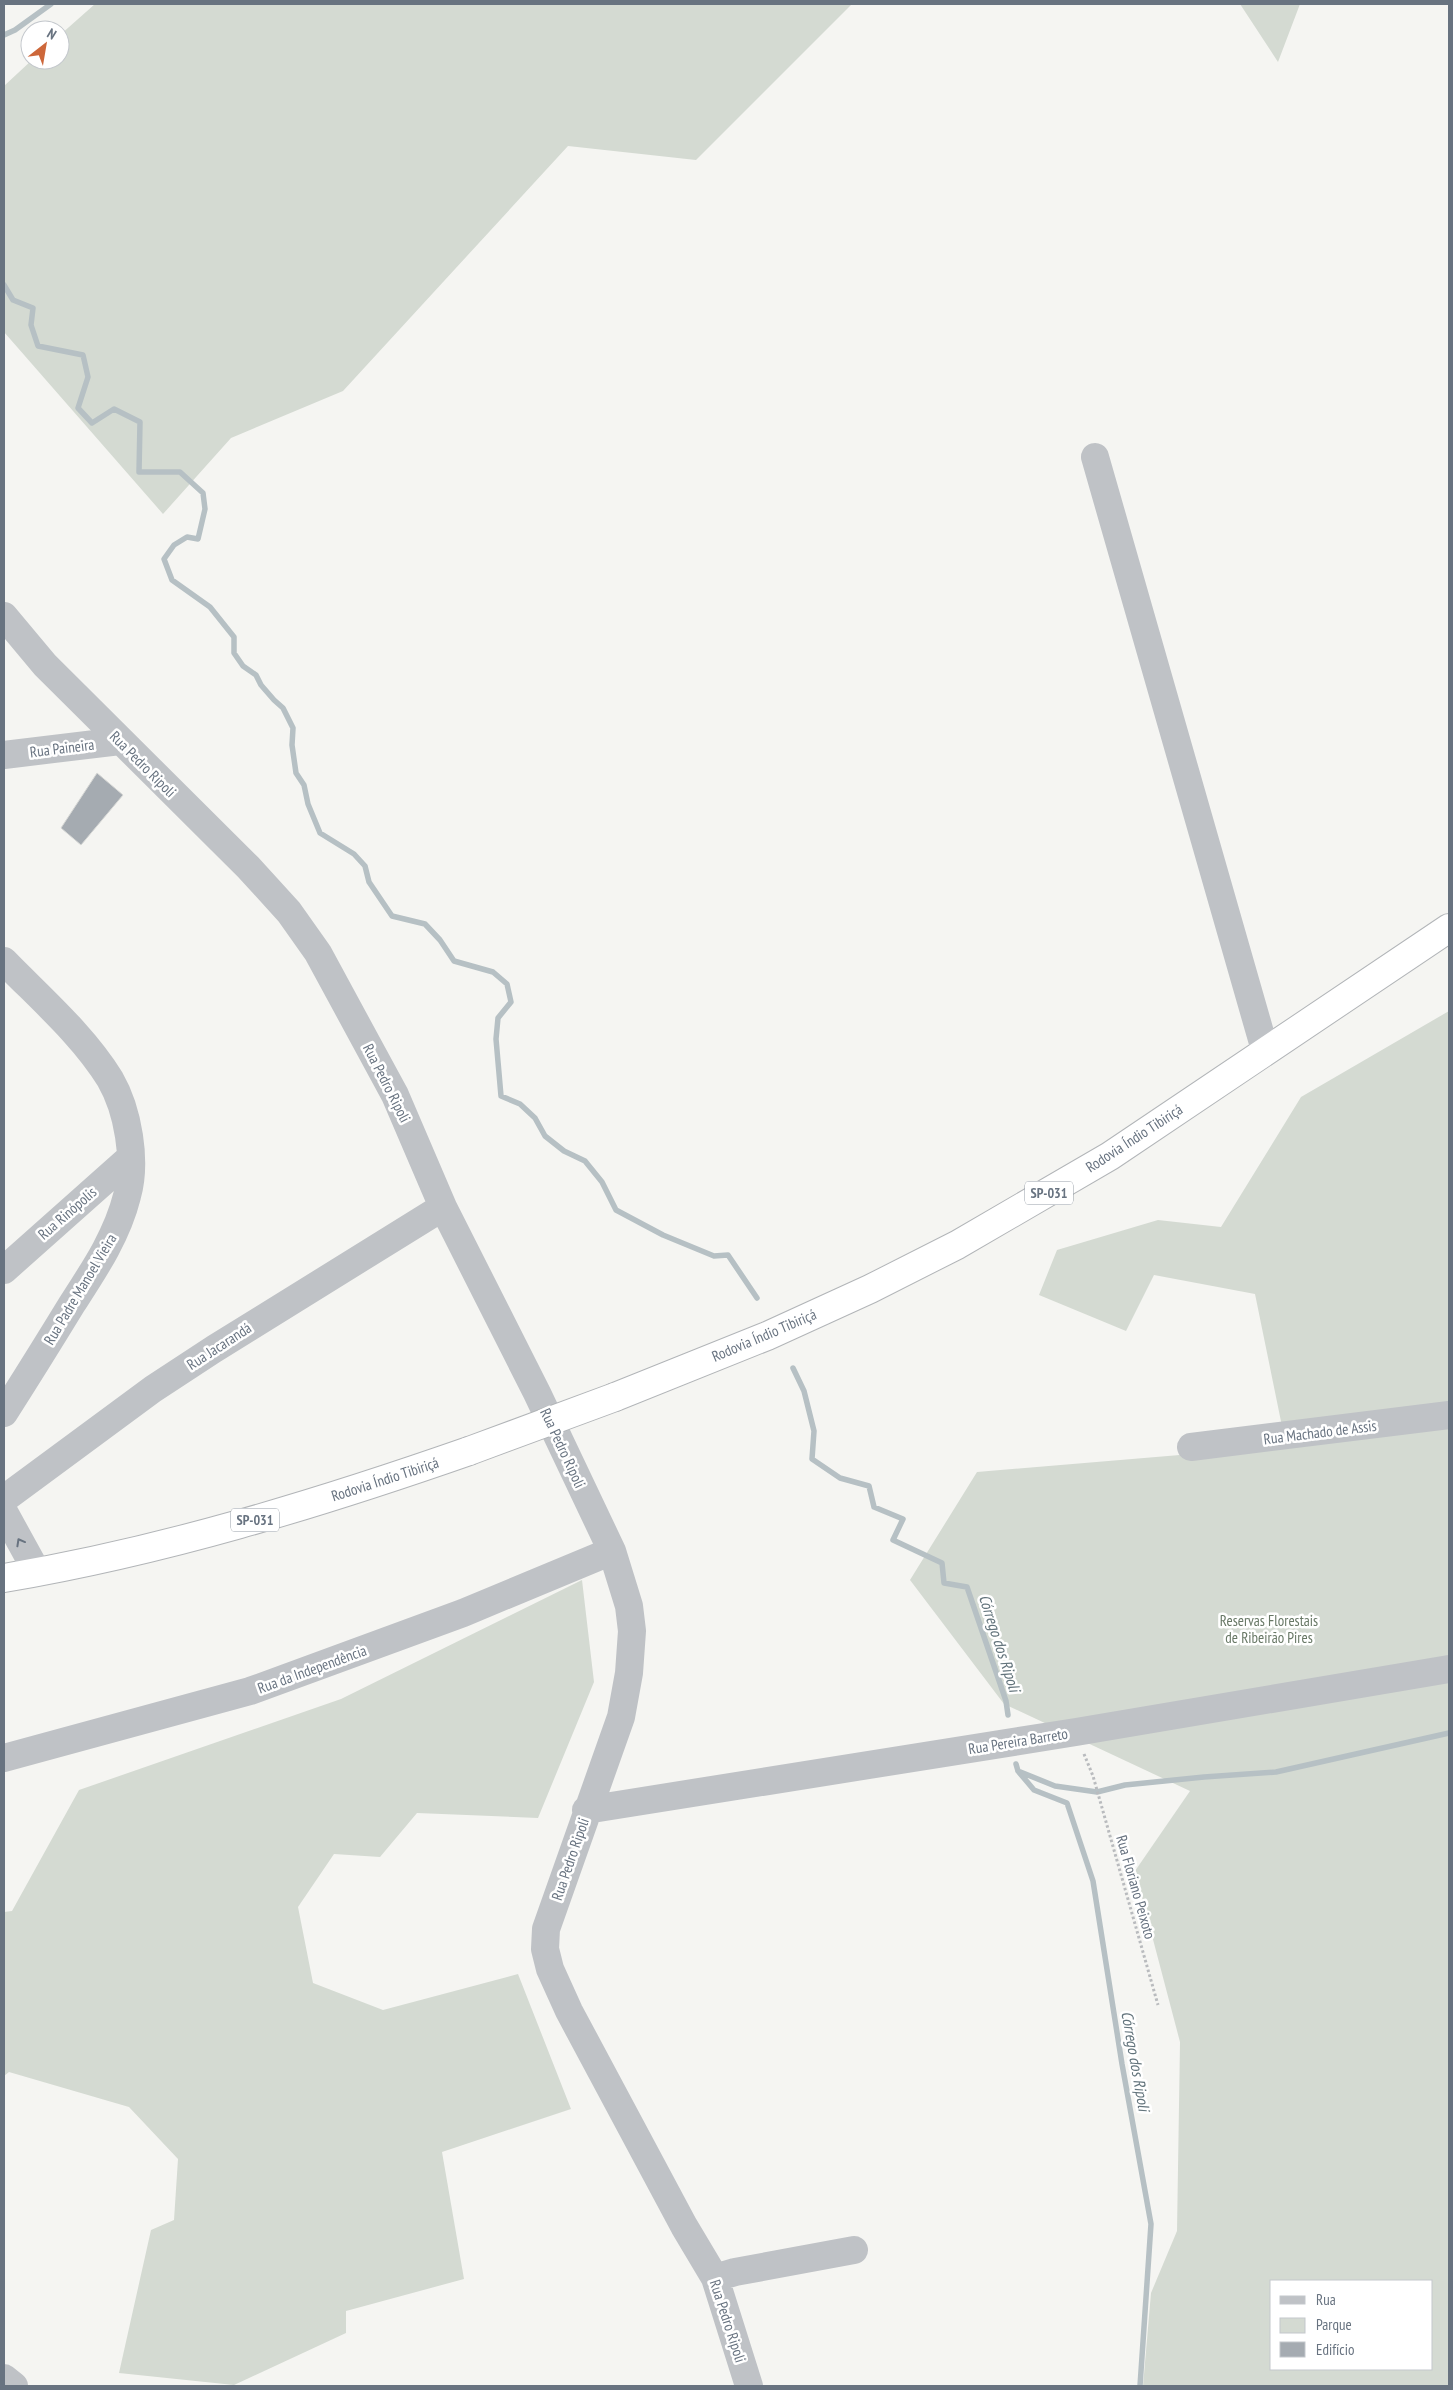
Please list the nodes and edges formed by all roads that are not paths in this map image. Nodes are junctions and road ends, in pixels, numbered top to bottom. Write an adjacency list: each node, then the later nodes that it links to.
1 (1095, 456): 7 (street)
2 (4, 616): 3 (street, Rua Pedro Ripoli)
3 (120, 741): 4 (street, Rua Paineira); 9 (street, Rua Pedro Ripoli)
4 (4, 755)
5 (1449, 928): 7 (highway, Rodovia Índio Tibiriçá / SP-031)
6 (4, 961): 8 (street, Rua Padre Manoel Vieira)
7 (1265, 1050): 17 (highway, Rodovia Índio Tibiriçá / SP-031, bridge)
8 (131, 1157): 10 (street, Rua Rinópolis); 11 (street, Rua Padre Manoel Vieira)
9 (443, 1207): 14 (street, Rua Jacarandá); 16 (street, Rua Pedro Ripoli)
10 (4, 1270)
11 (4, 1413)
12 (1449, 1415): 13 (street, Rua Machado de Assis)
13 (1192, 1447)
14 (4, 1499)
15 (4, 1512): 17 (street, one-way to 15)
16 (612, 1551): 20 (street, Rua da Independência); 21 (street, Rua Pedro Ripoli)
17 (37, 1572): 18 (highway, Rodovia Índio Tibiriçá / SP-031)
18 (4, 1578)
19 (1449, 1669): 21 (street, Rua Pereira Barreto)
20 (4, 1758)
21 (586, 1810): 23 (street, Rua Pedro Ripoli)
22 (854, 2250): 23 (street)
23 (715, 2278): 26 (street, Rua Pedro Ripoli)
24 (4, 2378): 25 (street)
25 (14, 2386)
26 (749, 2386)

